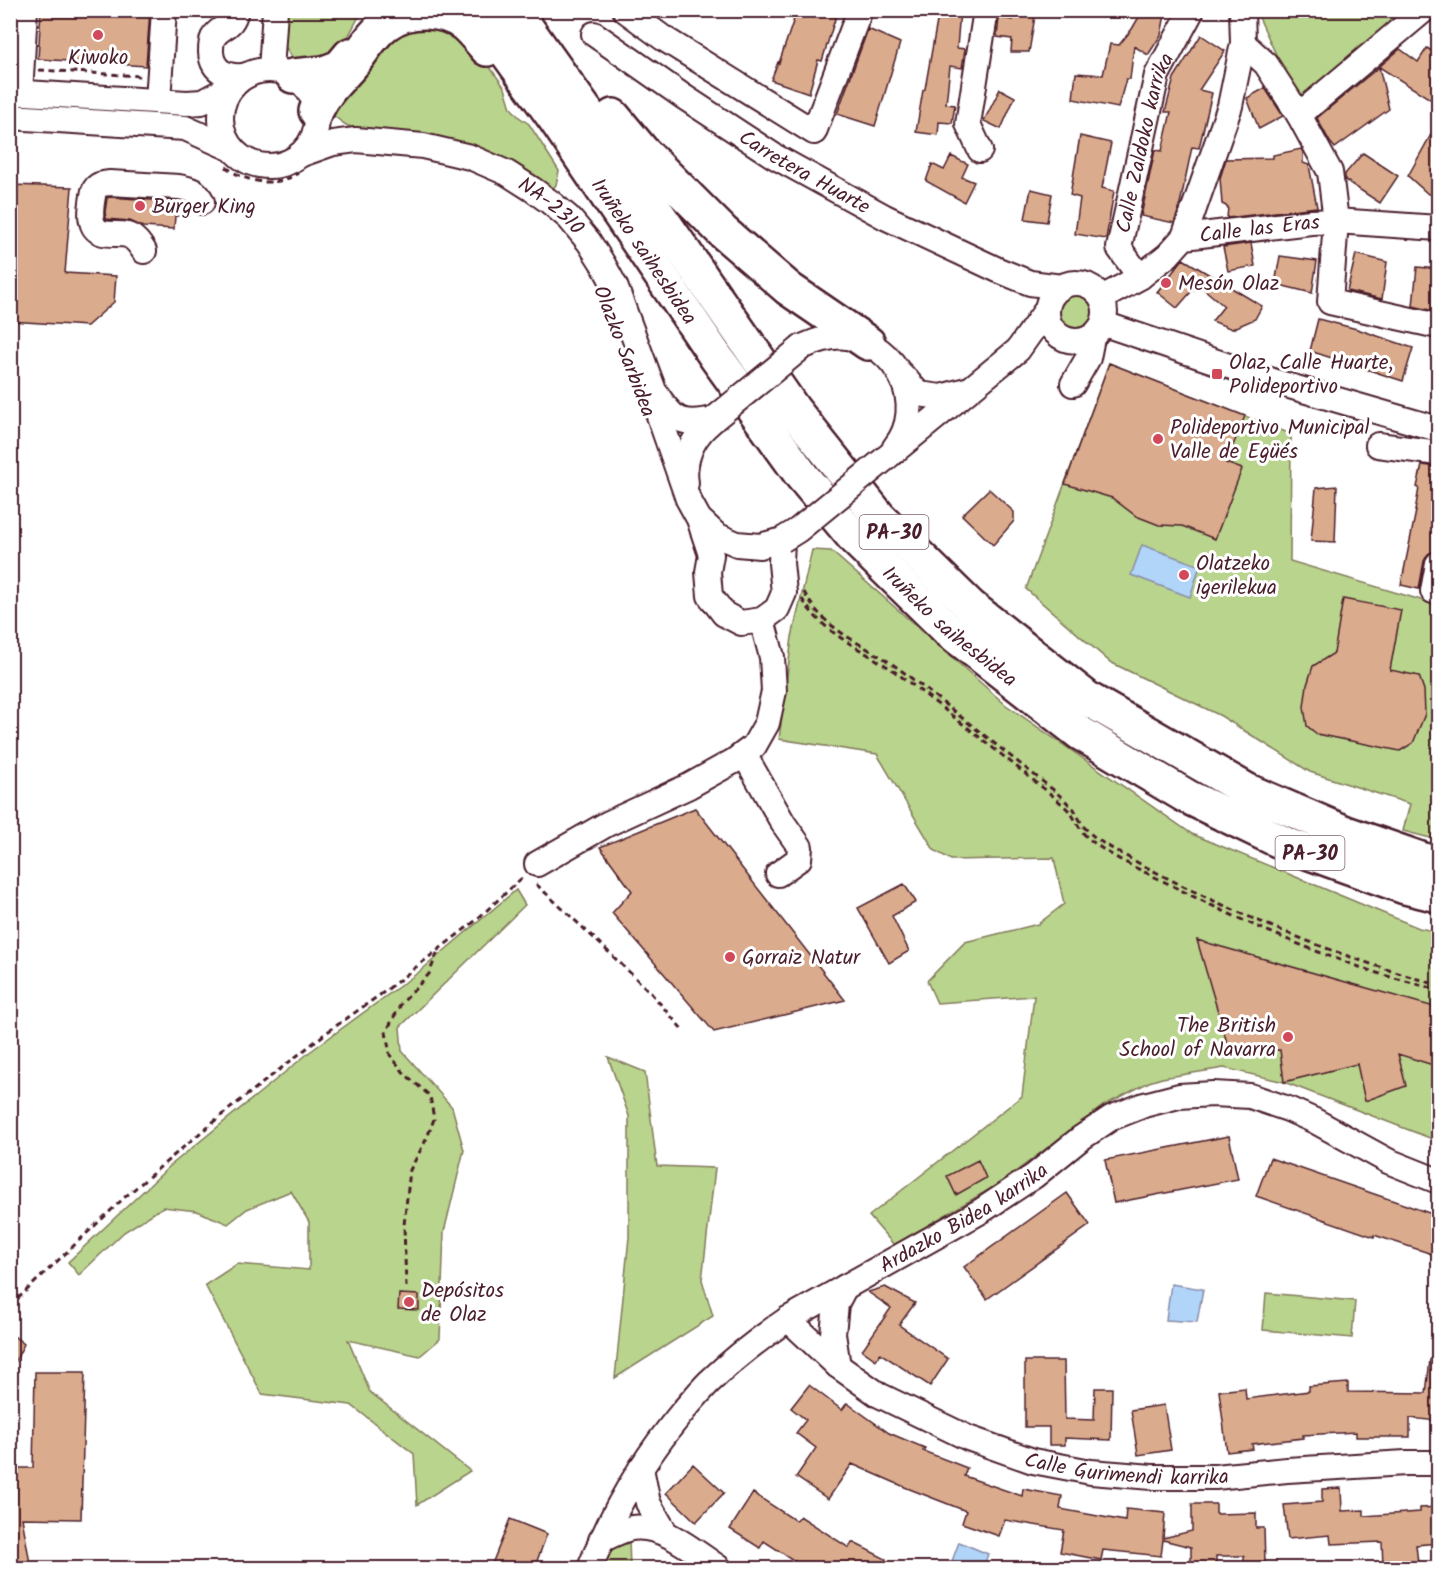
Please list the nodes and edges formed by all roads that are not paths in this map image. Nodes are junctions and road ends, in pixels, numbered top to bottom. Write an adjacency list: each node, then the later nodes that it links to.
1 (25, 10): 23 (street)
2 (164, 10): 22 (street)
3 (174, 10): 22 (street)
4 (236, 10): 17 (street)
5 (275, 10): 21 (street)
6 (372, 10): 21 (highway)
7 (459, 10): 20 (highway)
8 (476, 10): 58 (highway, Iruñeko saihesbidea / PA-30)
9 (514, 10): 61 (highway, Iruñeko saihesbidea / PA-30)
10 (531, 10): 43 (highway)
11 (625, 10): 12 (street)
12 (860, 10)
13 (986, 10): 28 (street)
14 (1192, 10): 36 (street, Calle Zaldoko karrika)
15 (1242, 10): 19 (street)
16 (1424, 10): 25 (street)
17 (222, 20): 21 (street)
18 (594, 34): 37 (street, Carretera Huarte)
19 (1243, 43): 25 (street); 34 (street)
20 (488, 50): 24 (highway); 58 (highway)
21 (262, 76): 22 (street); 24 (street); 29 (street)
22 (163, 84): 23 (street)
23 (15, 93)
24 (317, 113): 27 (street); 30 (street)
25 (1299, 115): 32 (street)
26 (10, 117): 29 (street)
27 (356, 140): 30 (street); 46 (street, NA-2310)
28 (980, 150)
29 (226, 155): 30 (street)
30 (302, 162)
31 (202, 202): 35 (street)
32 (1335, 221): 33 (street, Calle las Eras); 34 (street, Calle las Eras); 41 (street)
33 (1438, 228)
34 (1184, 237): 36 (street)
35 (144, 251)
36 (1140, 277): 39 (street)
37 (1030, 283): 38 (street, Carretera Huarte); 40 (street)
38 (1062, 286): 39 (street); 40 (street)
39 (1102, 298): 42 (street)
40 (1047, 309): 42 (street); 44 (street)
41 (1438, 326)
42 (1084, 336): 44 (street); 49 (street)
43 (868, 343): 45 (street); 48 (street, bridge)
44 (1018, 350): 47 (street)
45 (901, 374): 47 (street); 52 (street)
46 (652, 388): 48 (street); 53 (street)
47 (971, 389): 52 (street)
48 (714, 419): 53 (street)
49 (1438, 429)
50 (1378, 445): 51 (street)
51 (1438, 453)
52 (886, 458): 54 (street, bridge)
53 (694, 509): 54 (street); 57 (street)
54 (782, 540): 57 (street)
55 (1438, 564): 56 (street)
56 (1433, 591)
57 (762, 620): 59 (street)
58 (941, 624): 60 (highway, Iruñeko saihesbidea / PA-30)
59 (744, 754): 62 (street); 63 (street)
60 (1186, 796): 64 (highway, Iruñeko saihesbidea / PA-30); 65 (highway)
61 (1438, 865)
62 (531, 869)
63 (778, 874)
64 (1438, 896)
65 (1438, 912)
66 (1438, 1181): 67 (street, Ardazko Bidea karrika)
67 (845, 1287): 68 (street, Ardazko Bidea karrika); 69 (street)
68 (788, 1319): 69 (street, Calle Gurimendi karrika); 71 (street, Ardazko Bidea karrika)
69 (838, 1366): 70 (street, Calle Gurimendi karrika)
70 (1438, 1463)
71 (641, 1467): 72 (street); 73 (street, Ardazko Bidea karrika)
72 (666, 1534): 73 (street); 75 (street)
73 (601, 1540): 74 (street, Ardazko Bidea karrika)
74 (590, 1569)
75 (719, 1569)

